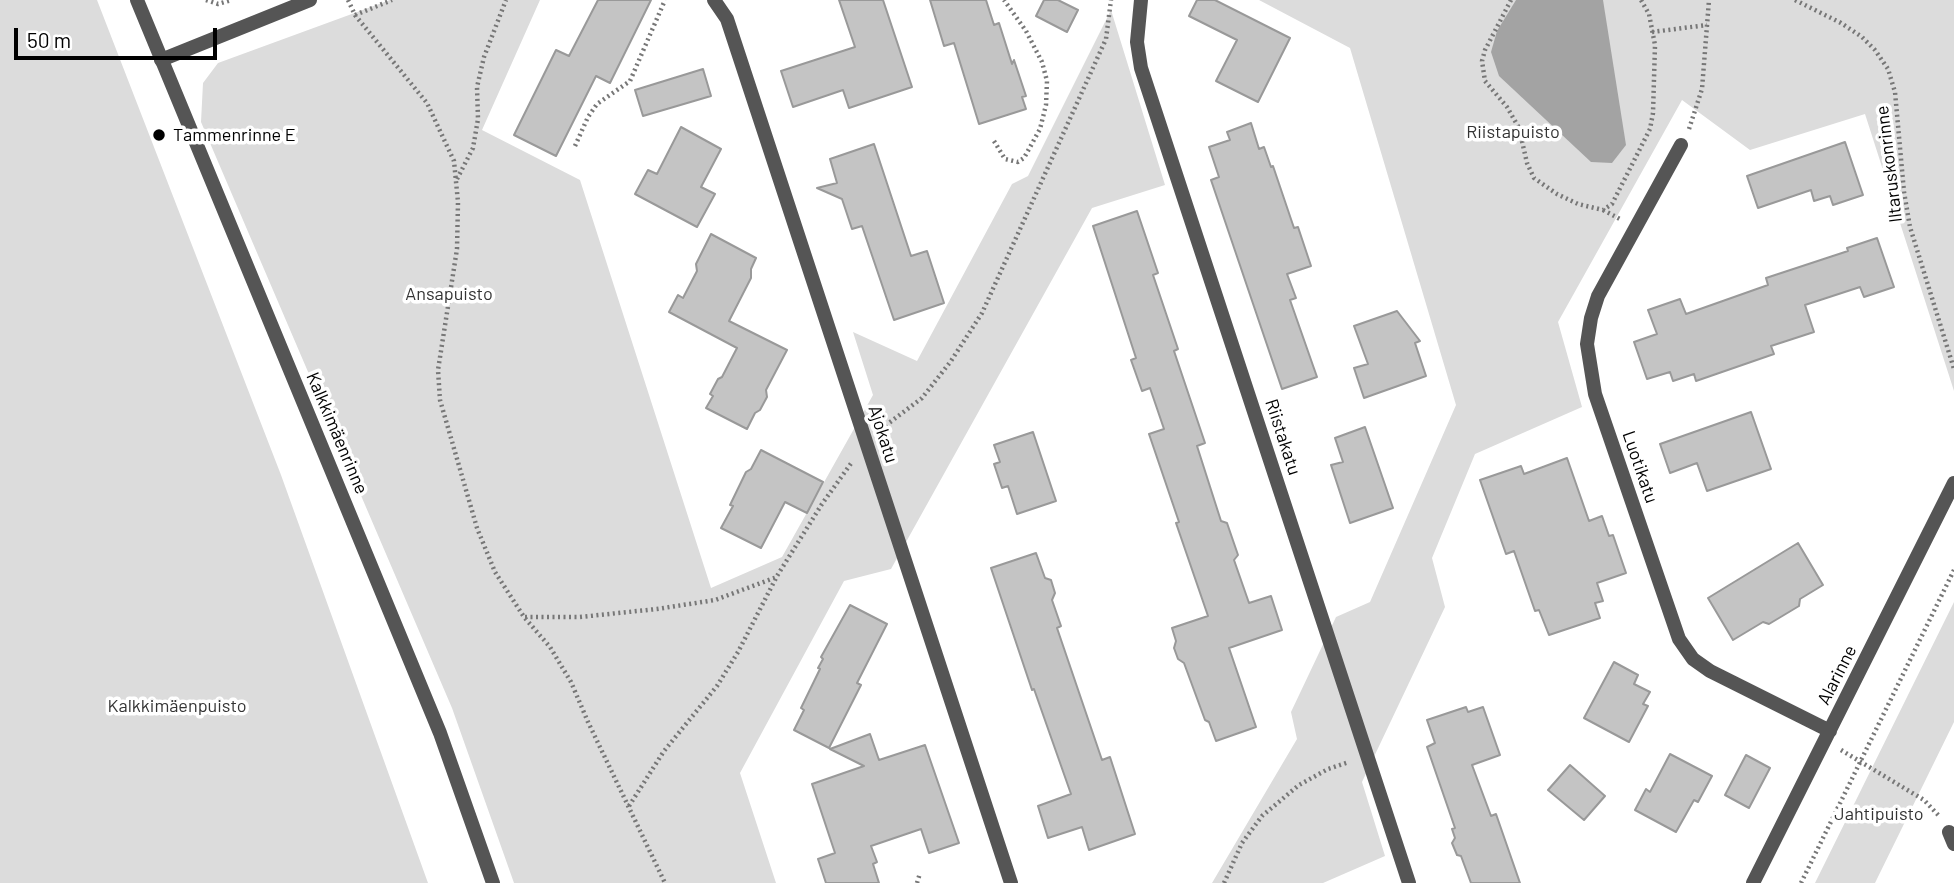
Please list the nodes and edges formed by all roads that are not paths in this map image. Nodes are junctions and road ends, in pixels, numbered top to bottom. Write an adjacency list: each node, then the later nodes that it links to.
1 (137, 0): 5 (street, Kalkkimäenrinne)
2 (310, 0): 5 (street)
3 (714, 0): 10 (street, Ajokatu)
4 (1141, 0): 11 (street, Riistakatu)
5 (162, 60): 9 (street, Kalkkimäenrinne)
6 (1681, 145): 8 (street, Luotikatu)
7 (1954, 483): 8 (street, Alarinne)
8 (1828, 736): 12 (street, Alarinne)
9 (493, 883)
10 (1011, 883)
11 (1409, 883)
12 (1753, 883)

